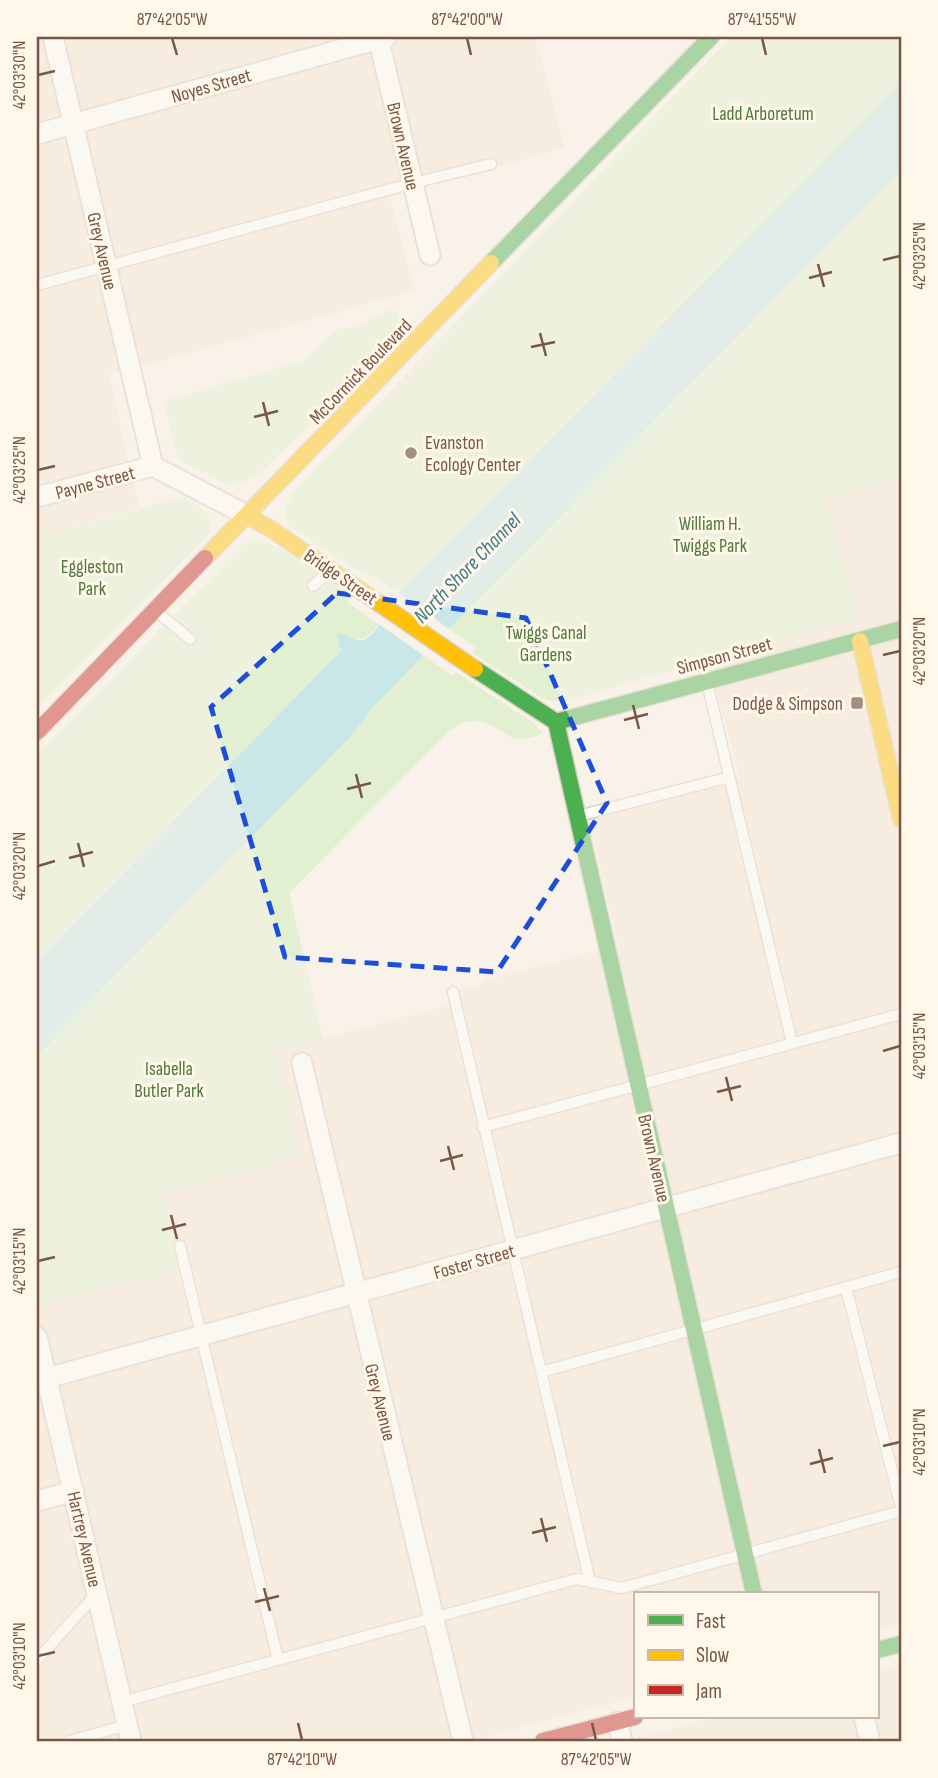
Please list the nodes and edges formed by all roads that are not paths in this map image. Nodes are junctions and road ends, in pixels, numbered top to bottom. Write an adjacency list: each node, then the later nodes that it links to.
1 (53, 37): 4 (street, Grey Avenue)
2 (381, 37): 4 (street, Noyes Street); 7 (street, Brown Avenue)
3 (711, 37): 13 (street, McCormick Boulevard)
4 (73, 124): 5 (street, Noyes Street); 9 (street, Grey Avenue)
5 (37, 134)
6 (491, 164): 7 (lane)
7 (413, 183): 8 (street, Brown Avenue); 9 (lane)
8 (430, 255)
9 (107, 266): 10 (lane); 11 (street, Grey Avenue)
10 (37, 285)
11 (153, 466): 12 (street, Payne Street); 13 (street, Bridge Street)
12 (37, 497)
13 (248, 516): 14 (street, Bridge Street); 16 (street, McCormick Boulevard)
14 (331, 569): 15 (lane); 21 (street, Bridge Street)
15 (313, 586)
16 (155, 611): 18 (lane); 22 (street, McCormick Boulevard)
17 (901, 629): 19 (street, Simpson Street)
18 (190, 639)
19 (860, 641): 20 (street, Simpson Street); 25 (street)
20 (707, 681): 21 (street, Simpson Street); 23 (lane)
21 (556, 722): 24 (street, Brown Avenue)
22 (37, 732)
23 (730, 778): 24 (lane); 28 (lane)
24 (578, 816): 30 (street, Brown Avenue)
25 (901, 819)
26 (453, 992): 31 (lane)
27 (901, 1014): 28 (lane)
28 (792, 1043): 30 (lane)
29 (302, 1063): 38 (street, Grey Avenue)
30 (639, 1085): 31 (lane); 33 (street, Brown Avenue)
31 (483, 1127): 35 (lane)
32 (901, 1143): 33 (street, Foster Street)
33 (666, 1208): 35 (street, Foster Street); 39 (street, Brown Avenue)
34 (180, 1246): 40 (lane)
35 (512, 1250): 38 (street, Foster Street); 42 (lane)
36 (901, 1272): 37 (lane)
37 (846, 1287): 39 (lane); 46 (lane)
38 (355, 1294): 40 (street, Foster Street); 51 (street, Grey Avenue)
39 (694, 1331): 42 (lane); 47 (street, Brown Avenue)
40 (201, 1336): 43 (street, Foster Street); 55 (lane)
41 (37, 1337): 43 (street, Hartrey Avenue)
42 (541, 1372): 48 (lane)
43 (47, 1378): 44 (street, Hartrey Avenue)
44 (74, 1491): 45 (street); 49 (street, Hartrey Avenue)
45 (37, 1501)
46 (901, 1509): 47 (lane)
47 (745, 1554): 48 (lane); 50 (street, Brown Avenue)
48 (590, 1582): 51 (lane)
49 (97, 1592): 54 (lane); 56 (street, Hartrey Avenue)
50 (754, 1592)
51 (433, 1618): 55 (lane); 61 (street, Grey Avenue)
52 (901, 1644): 53 (street)
53 (878, 1650)
54 (37, 1660)
55 (278, 1660): 56 (lane)
56 (122, 1702): 59 (street, Hartrey Avenue)
57 (864, 1718): 64 (street)
58 (626, 1719): 62 (street); 63 (street)
59 (129, 1733): 60 (lane)
60 (70, 1741)
61 (463, 1741)
62 (543, 1741)
63 (622, 1741)
64 (870, 1741)

